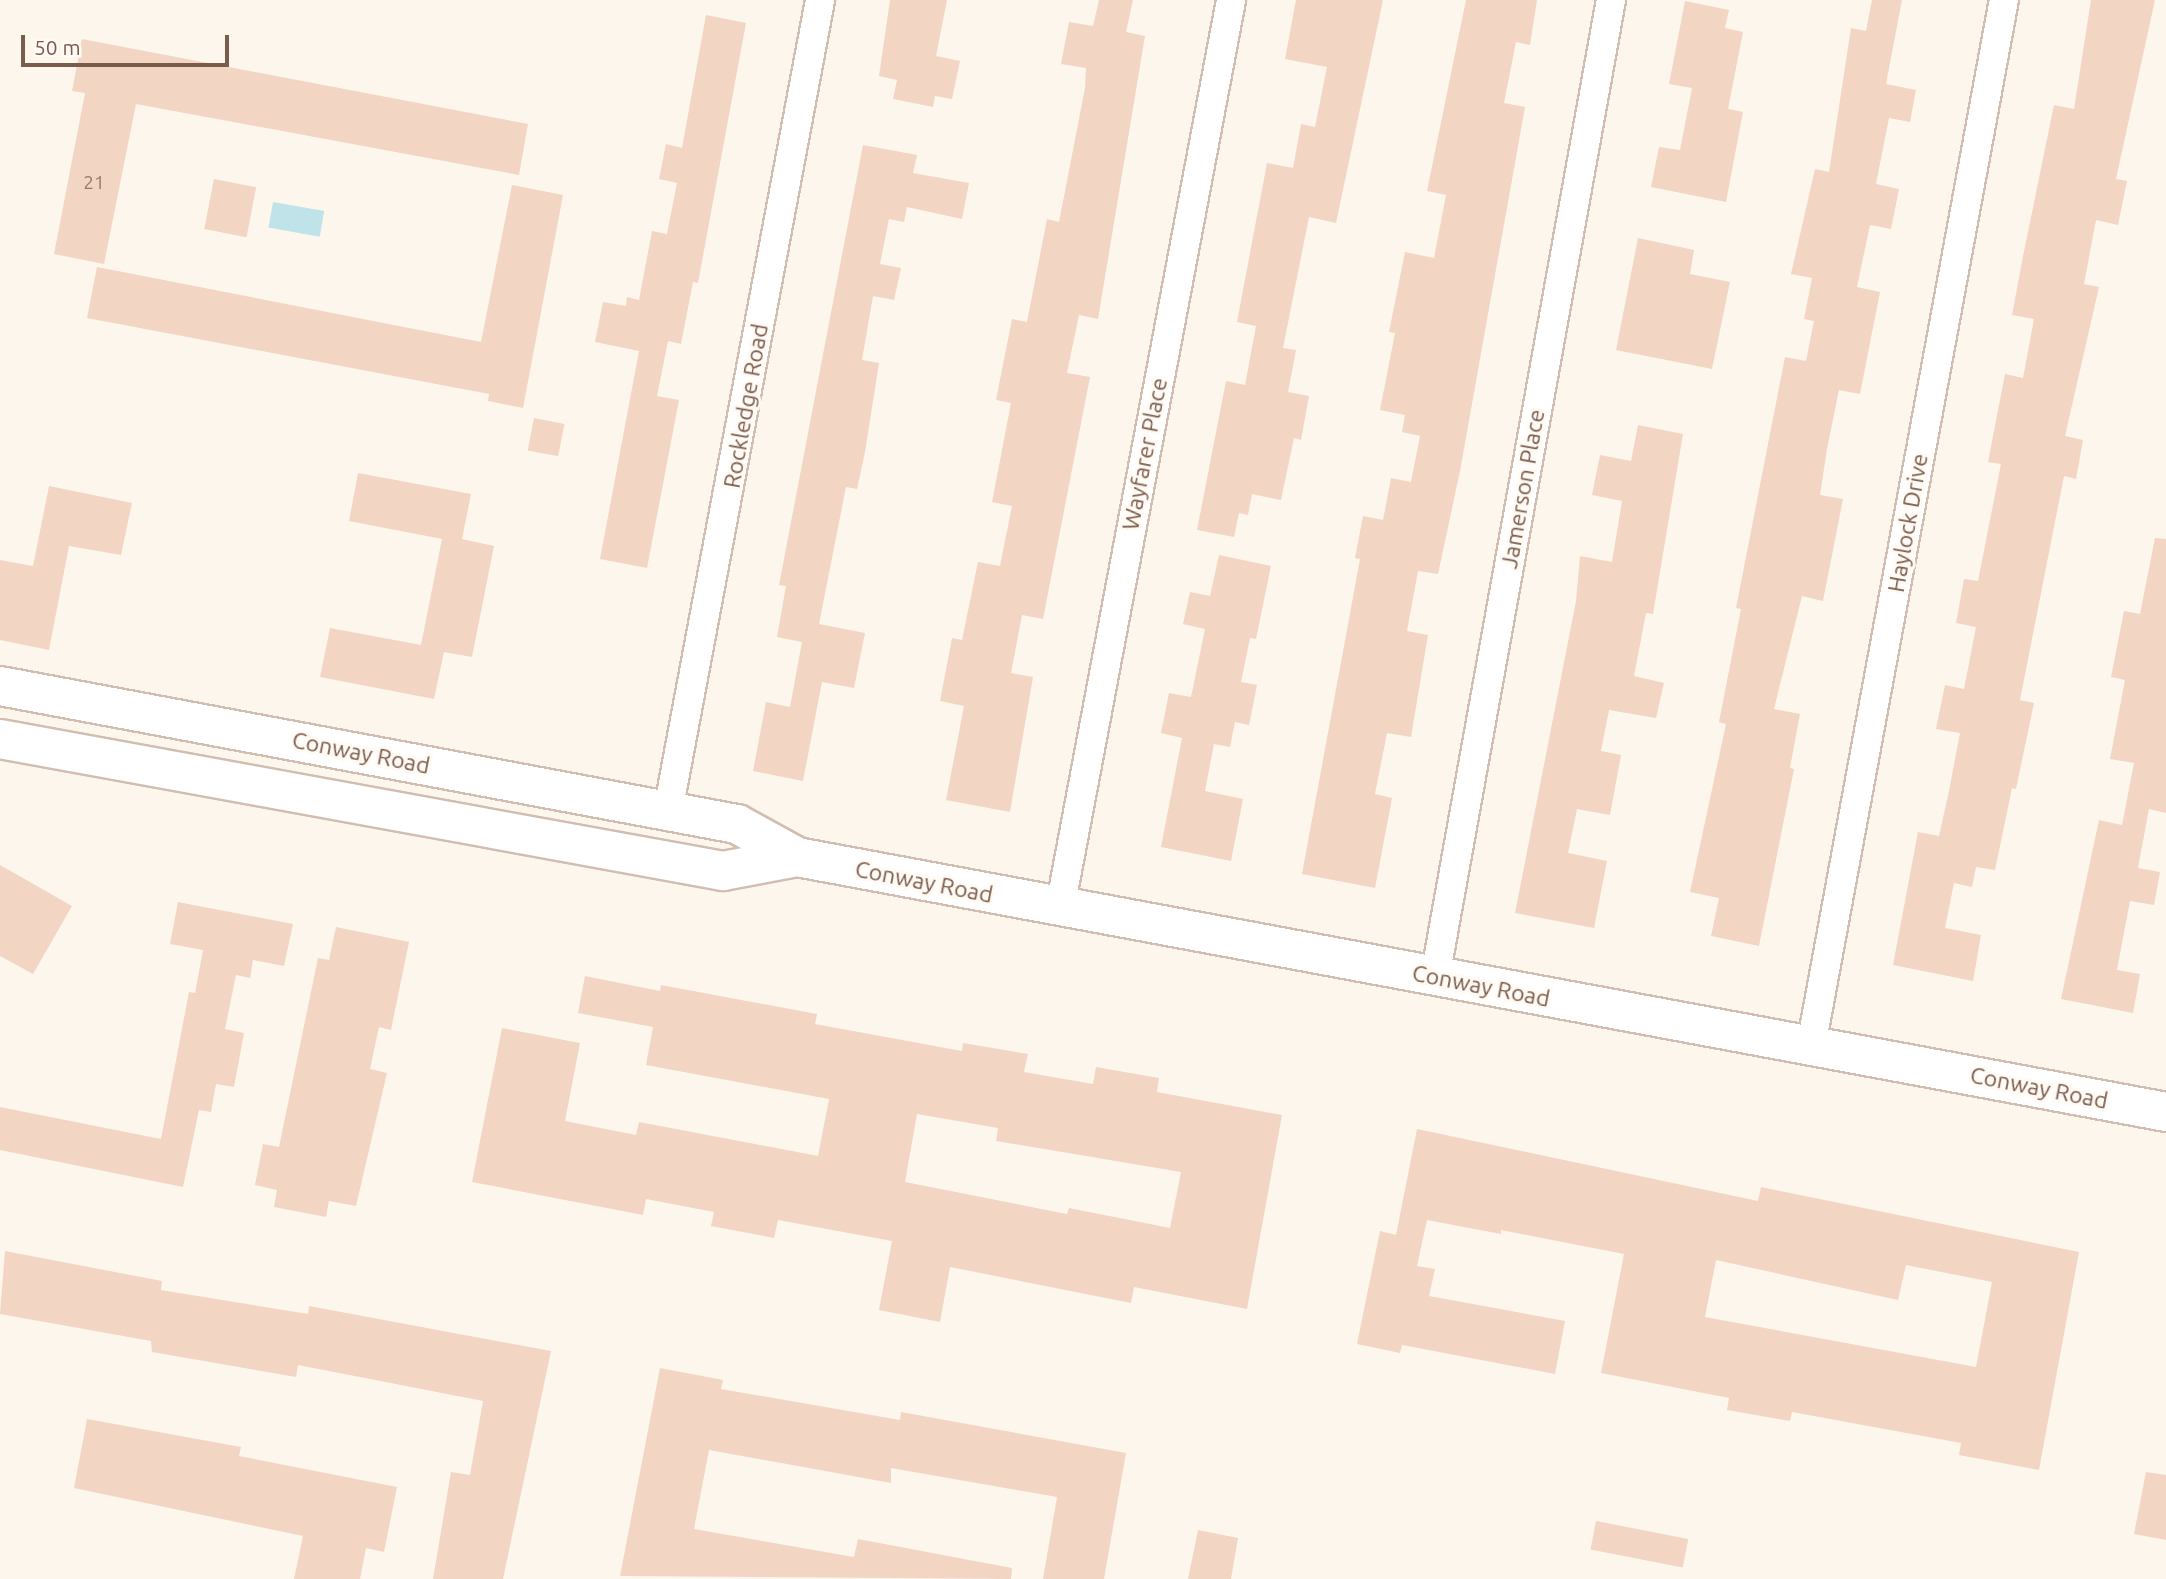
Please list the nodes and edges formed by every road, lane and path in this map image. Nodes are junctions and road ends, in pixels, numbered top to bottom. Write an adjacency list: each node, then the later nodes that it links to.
1 (820, 0): 7 (street, Rockledge Road)
2 (1231, 0): 9 (street, Wayfarer Place)
3 (1611, 0): 10 (street, Jamerson Place)
4 (2004, 0): 11 (street, Haylock Drive)
5 (0, 686): 7 (main road, Conway Road)
6 (0, 739): 8 (main road, Conway Road)
7 (668, 811): 8 (main road, Conway Road)
8 (797, 857): 9 (main road, Conway Road)
9 (1060, 908): 10 (main road, Conway Road)
10 (1435, 977): 11 (main road, Conway Road)
11 (1811, 1046): 12 (main road, Conway Road)
12 (2166, 1112)

